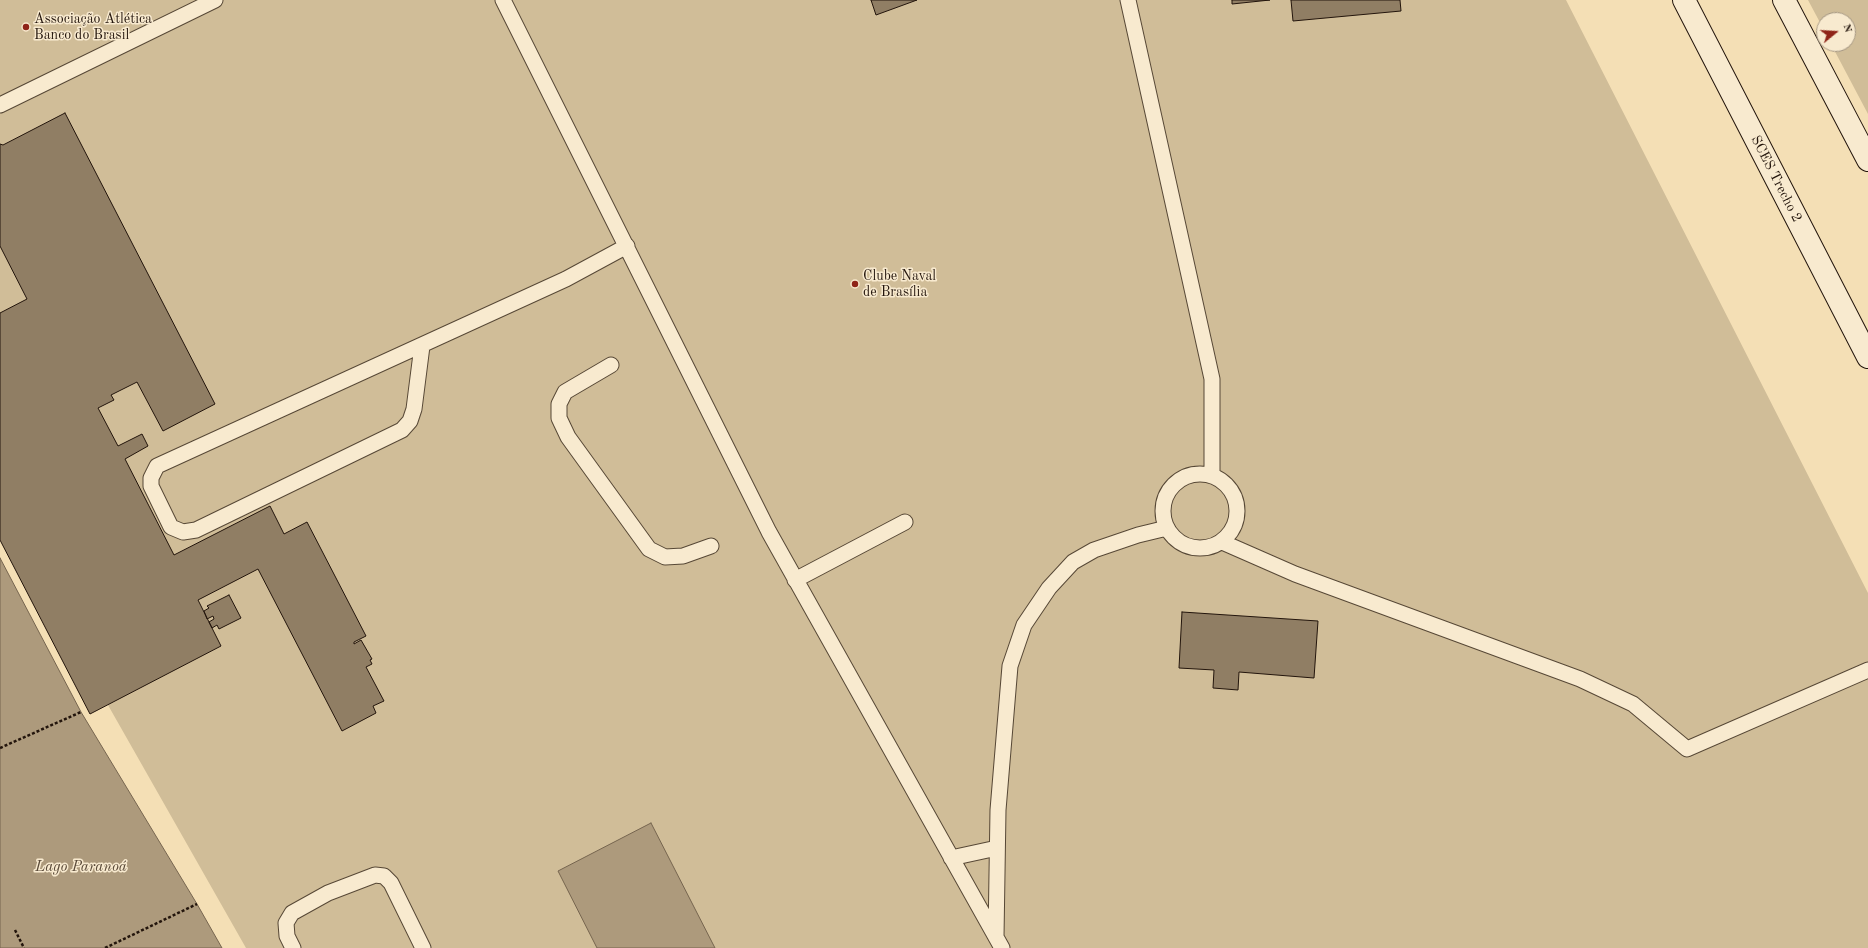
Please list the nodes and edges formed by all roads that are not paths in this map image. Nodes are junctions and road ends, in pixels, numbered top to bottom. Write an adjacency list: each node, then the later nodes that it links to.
1 (215, 0): 6 (lane)
2 (503, 0): 8 (lane)
3 (1128, 0): 12 (lane)
4 (1684, 0): 10 (main road, SCES Trecho 2)
5 (1784, 0): 7 (main road)
6 (0, 105)
7 (1868, 160)
8 (627, 246): 9 (lane); 17 (lane)
9 (422, 346): 9 (lane)
10 (1868, 357)
11 (611, 365): 16 (lane)
12 (1212, 475): 14 (lane); 15 (lane)
13 (905, 522): 17 (lane)
14 (1167, 528): 15 (lane); 19 (lane)
15 (1222, 542): 18 (lane)
16 (711, 546)
17 (795, 580): 20 (lane)
18 (1868, 670)
19 (997, 848): 20 (lane); 21 (lane)
20 (951, 858): 21 (lane)
21 (999, 943)
22 (294, 948): 23 (lane)
23 (423, 948)

